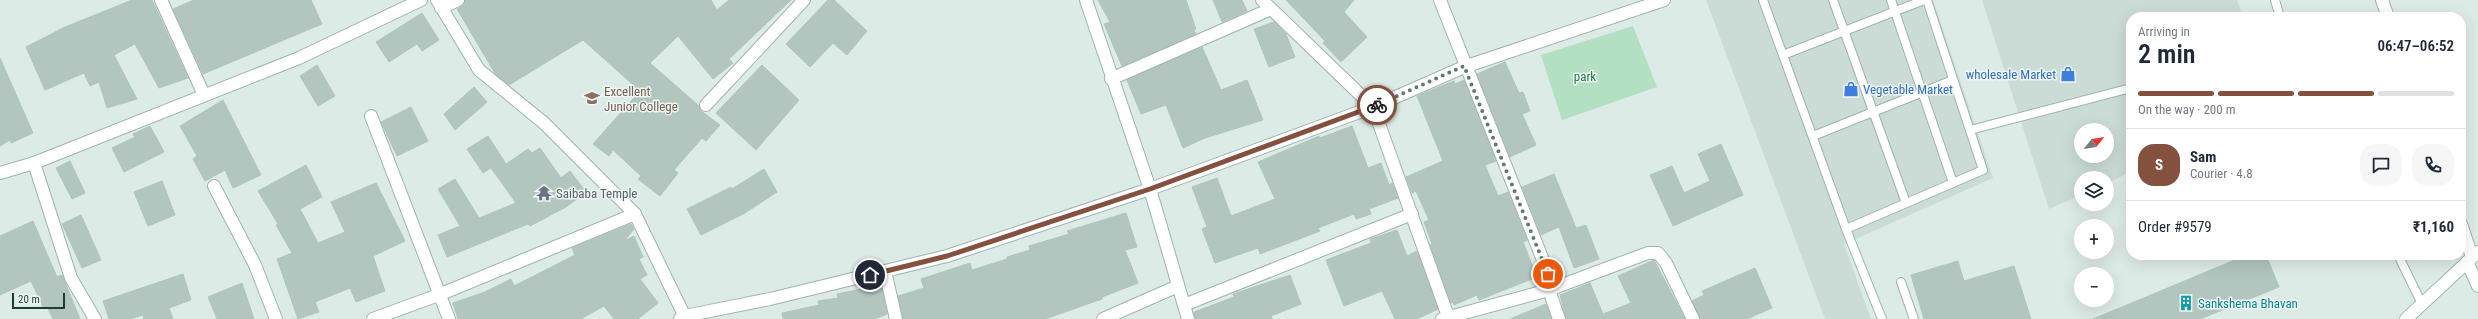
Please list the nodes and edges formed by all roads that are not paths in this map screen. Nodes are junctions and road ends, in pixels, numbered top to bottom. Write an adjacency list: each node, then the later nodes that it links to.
1 (161, 0): 27 (street)
2 (421, 0): 27 (street)
3 (458, 0): 15 (street)
4 (804, 0): 28 (street)
5 (1086, 0): 23 (street)
6 (1262, 0): 16 (street)
7 (1440, 0): 22 (street)
8 (1664, 0): 22 (street)
9 (1763, 0): 21 (lane)
10 (1833, 0): 20 (lane)
11 (1891, 0): 17 (lane)
12 (1926, 0): 17 (lane); 24 (lane)
13 (2275, 0): 18 (lane)
14 (2382, 0): 19 (street)
15 (439, 4): 40 (street)
16 (1271, 9): 23 (street); 29 (street)
17 (1895, 11): 20 (lane); 26 (lane)
18 (2279, 12)
19 (2386, 12)
20 (1844, 31): 21 (lane); 30 (lane)
21 (1783, 55): 33 (lane)
22 (1464, 66): 29 (street); 50 (street)
23 (1111, 79): 38 (street)
24 (1953, 80): 26 (lane); 32 (lane)
25 (2126, 89): 32 (lane)
26 (1923, 92): 30 (lane); 36 (lane)
27 (204, 95): 34 (street)
28 (706, 105)
29 (1373, 107): 38 (street); 41 (street)
30 (1873, 112): 33 (lane); 39 (lane)
31 (371, 116): 51 (street)
32 (1970, 130): 36 (lane)
33 (1813, 136): 42 (lane)
34 (34, 163): 35 (street); 56 (street)
35 (0, 173)
36 (1953, 183): 39 (lane)
37 (214, 186): 57 (street)
38 (1150, 189): 46 (street); 48 (street)
39 (1906, 203): 42 (lane)
40 (635, 214): 51 (street); 54 (street)
41 (1412, 214): 53 (street); 55 (street)
42 (1846, 229): 65 (lane)
43 (2466, 239): 44 (street)
44 (2472, 257): 49 (street); 52 (street)
45 (2400, 260): 52 (lane)
46 (885, 271): 54 (street); 60 (street)
47 (1901, 282): 66 (lane)
48 (1178, 286): 53 (street); 61 (street)
49 (2478, 286)
50 (1552, 289): 55 (street); 63 (street); 64 (street)
51 (440, 294): 58 (street); 59 (street)
52 (2422, 304): 67 (street)
53 (1184, 305): 62 (street)
54 (684, 318)
55 (1446, 318)
56 (95, 319)
57 (276, 319)
58 (373, 319)
59 (449, 319)
60 (896, 319)
61 (1103, 319)
62 (1188, 319)
63 (1559, 319)
64 (1692, 319)
65 (1882, 319)
66 (1914, 319)
67 (2406, 319)

